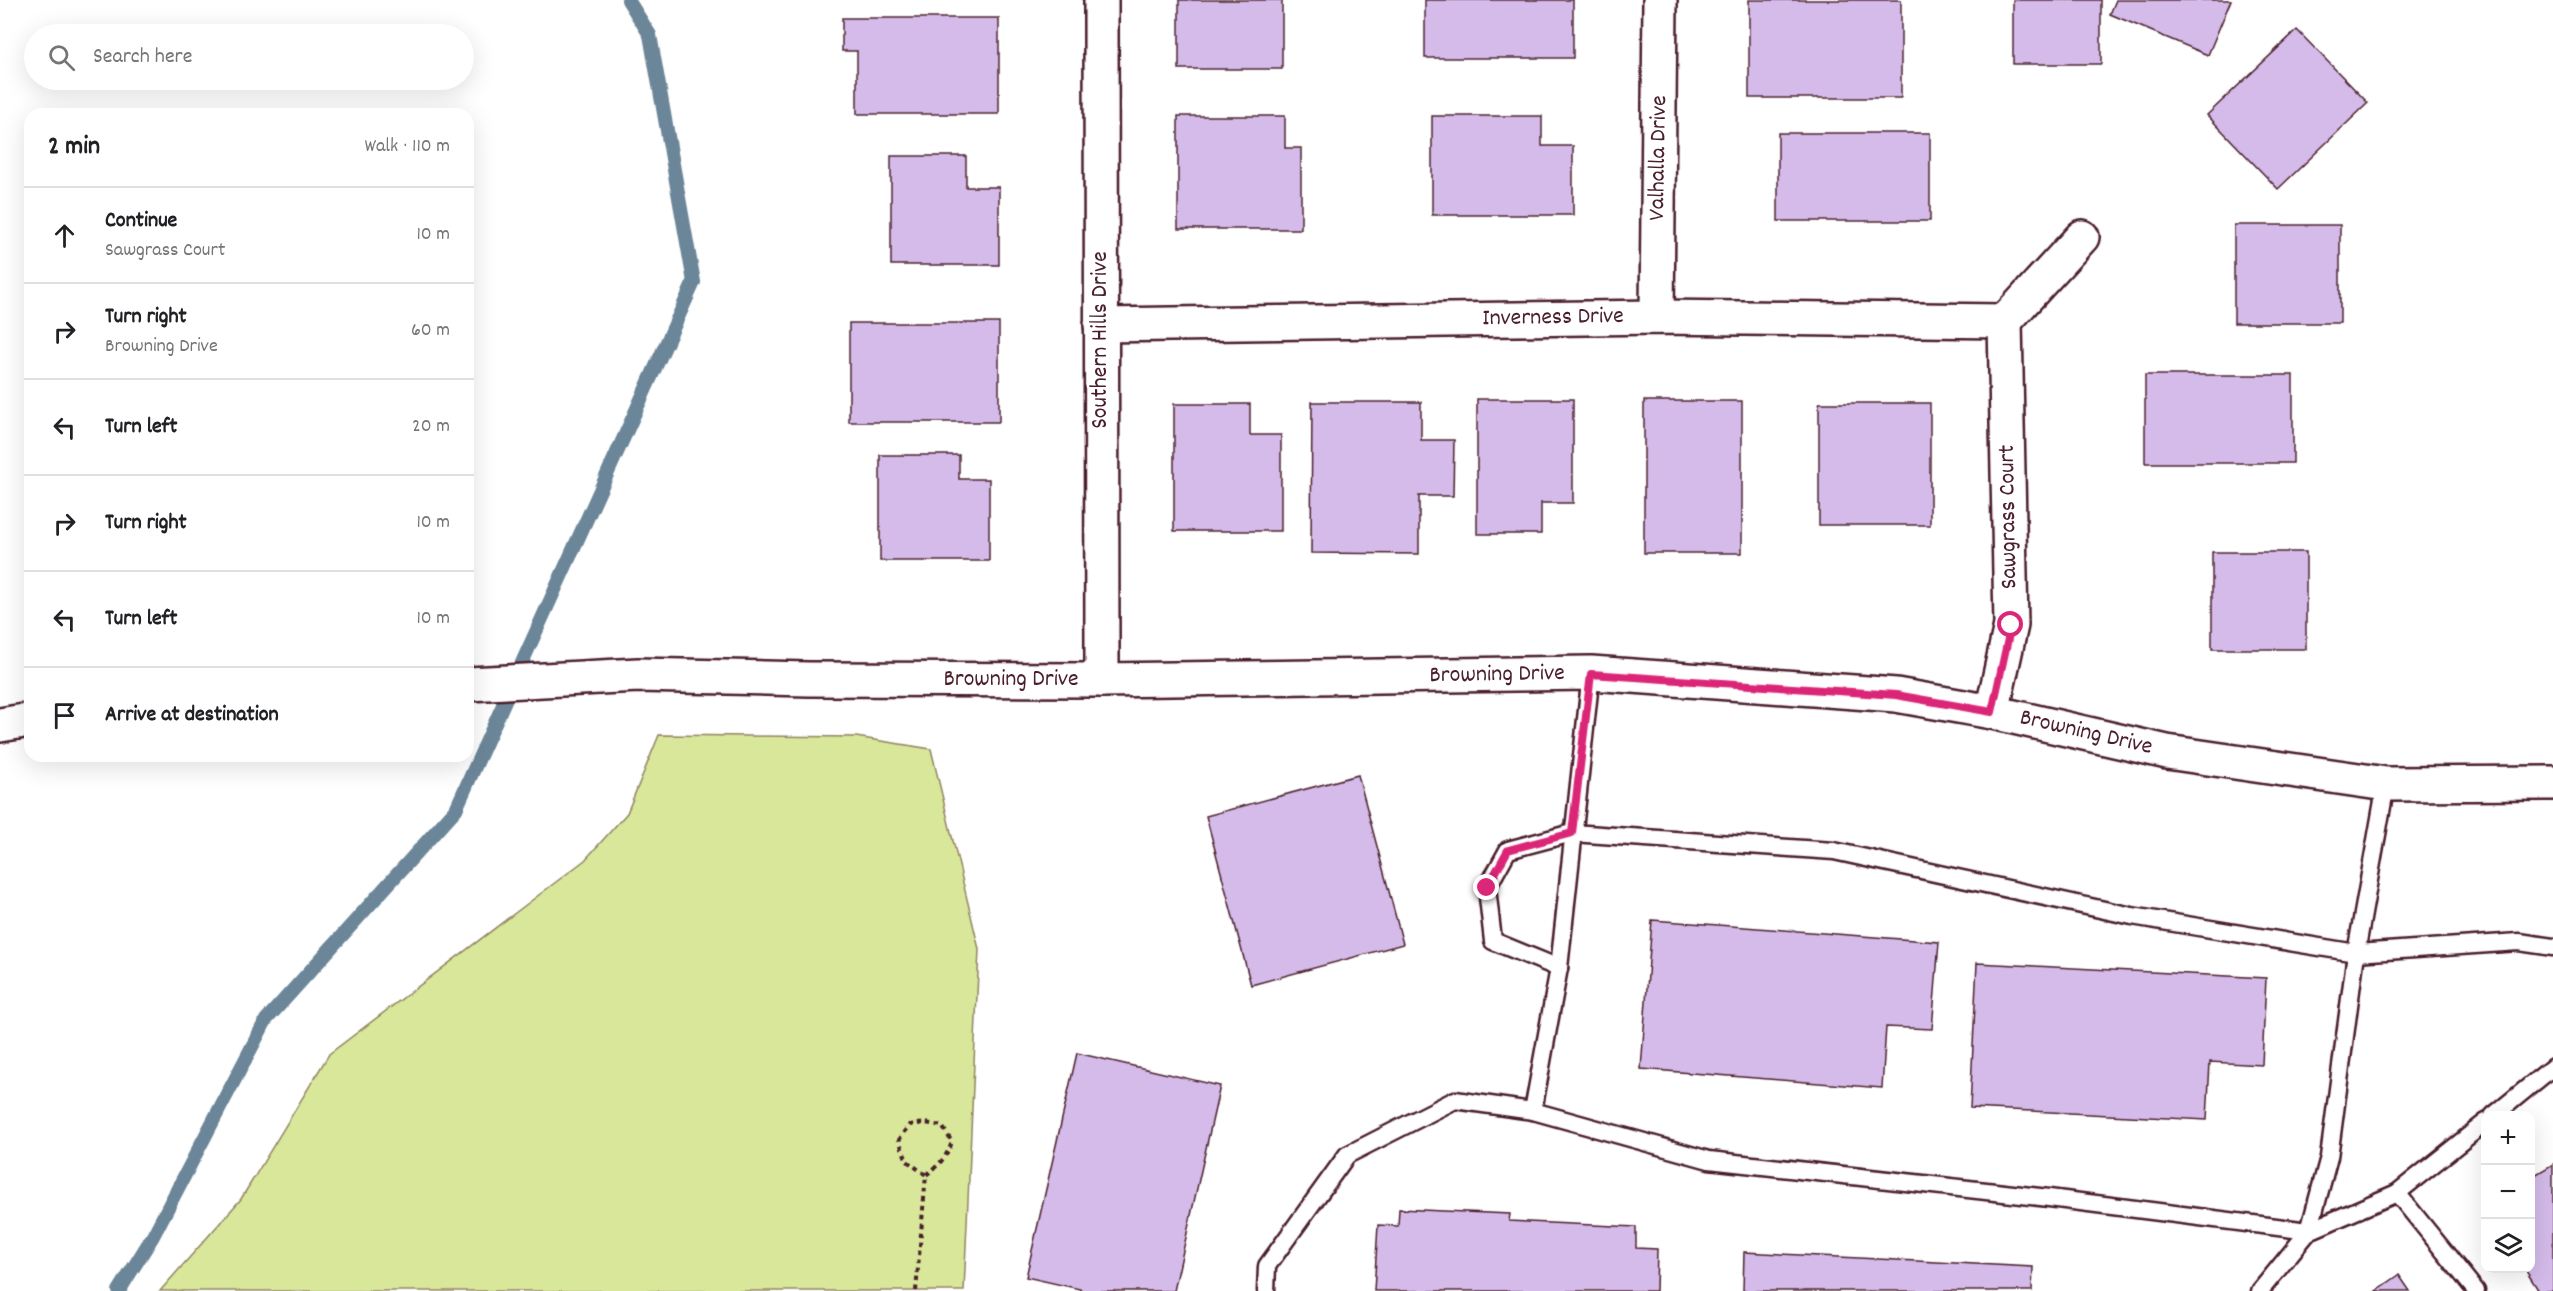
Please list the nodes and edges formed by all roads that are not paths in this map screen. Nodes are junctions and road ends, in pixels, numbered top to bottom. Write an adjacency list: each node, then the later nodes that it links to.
1 (1101, 0): 6 (street, Southern Hills Drive)
2 (1660, 0): 4 (street, Valhalla Drive)
3 (2082, 237): 5 (street)
4 (1658, 317): 5 (street, Inverness Drive); 6 (street, Inverness Drive)
5 (2005, 321): 10 (street, Sawgrass Court)
6 (1101, 325): 8 (street, Southern Hills Drive)
7 (1591, 674): 8 (street, Browning Drive); 10 (street, Browning Drive); 15 (lane)
8 (1102, 680): 9 (street, Browning Drive)
9 (474, 684)
10 (1992, 712): 14 (street, Browning Drive)
11 (24, 721): 12 (street)
12 (0, 725)
13 (2553, 783): 14 (street, Browning Drive)
14 (2386, 784): 17 (lane)
15 (1572, 833): 17 (lane); 18 (lane); 18 (lane)
16 (2553, 947): 17 (lane)
17 (2356, 953): 24 (lane)
18 (1559, 968): 20 (lane)
19 (2553, 1067): 21 (lane)
20 (1533, 1111): 24 (lane); 25 (lane)
21 (2499, 1111)
22 (2481, 1126): 23 (lane)
23 (2397, 1193): 24 (lane); 27 (lane)
24 (2309, 1232): 26 (lane)
25 (1266, 1291)
26 (2260, 1291)
27 (2476, 1291)

